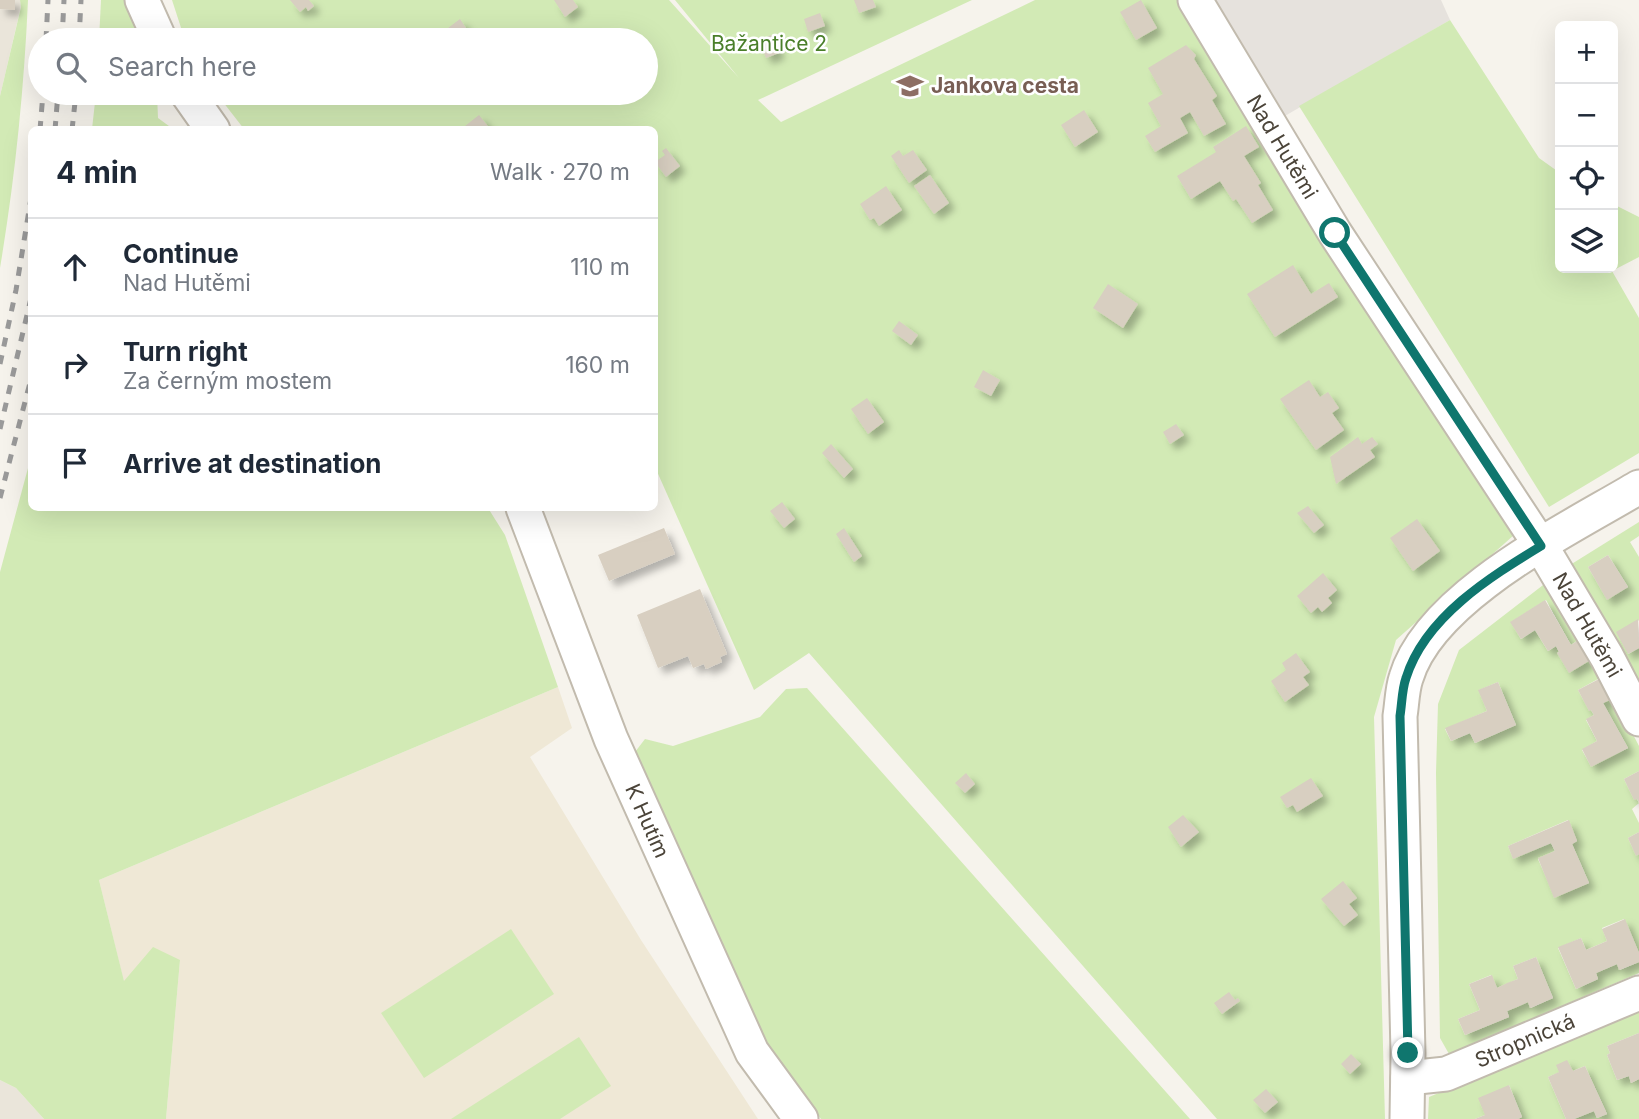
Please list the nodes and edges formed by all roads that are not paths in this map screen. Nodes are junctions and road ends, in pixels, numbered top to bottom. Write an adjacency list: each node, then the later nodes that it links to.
1 (142, 0): 3 (street)
2 (1195, 0): 8 (street, Nad Hutěmi)
3 (155, 28)
4 (195, 105): 5 (street)
5 (210, 126)
6 (1639, 487): 8 (street)
7 (524, 511): 12 (street, K Hutím)
8 (1541, 546): 9 (street, Nad Hutěmi); 11 (street)
9 (1639, 719)
10 (1639, 993): 11 (street, Stropnická)
11 (1408, 1078): 13 (street)
12 (801, 1119)
13 (1407, 1119)

